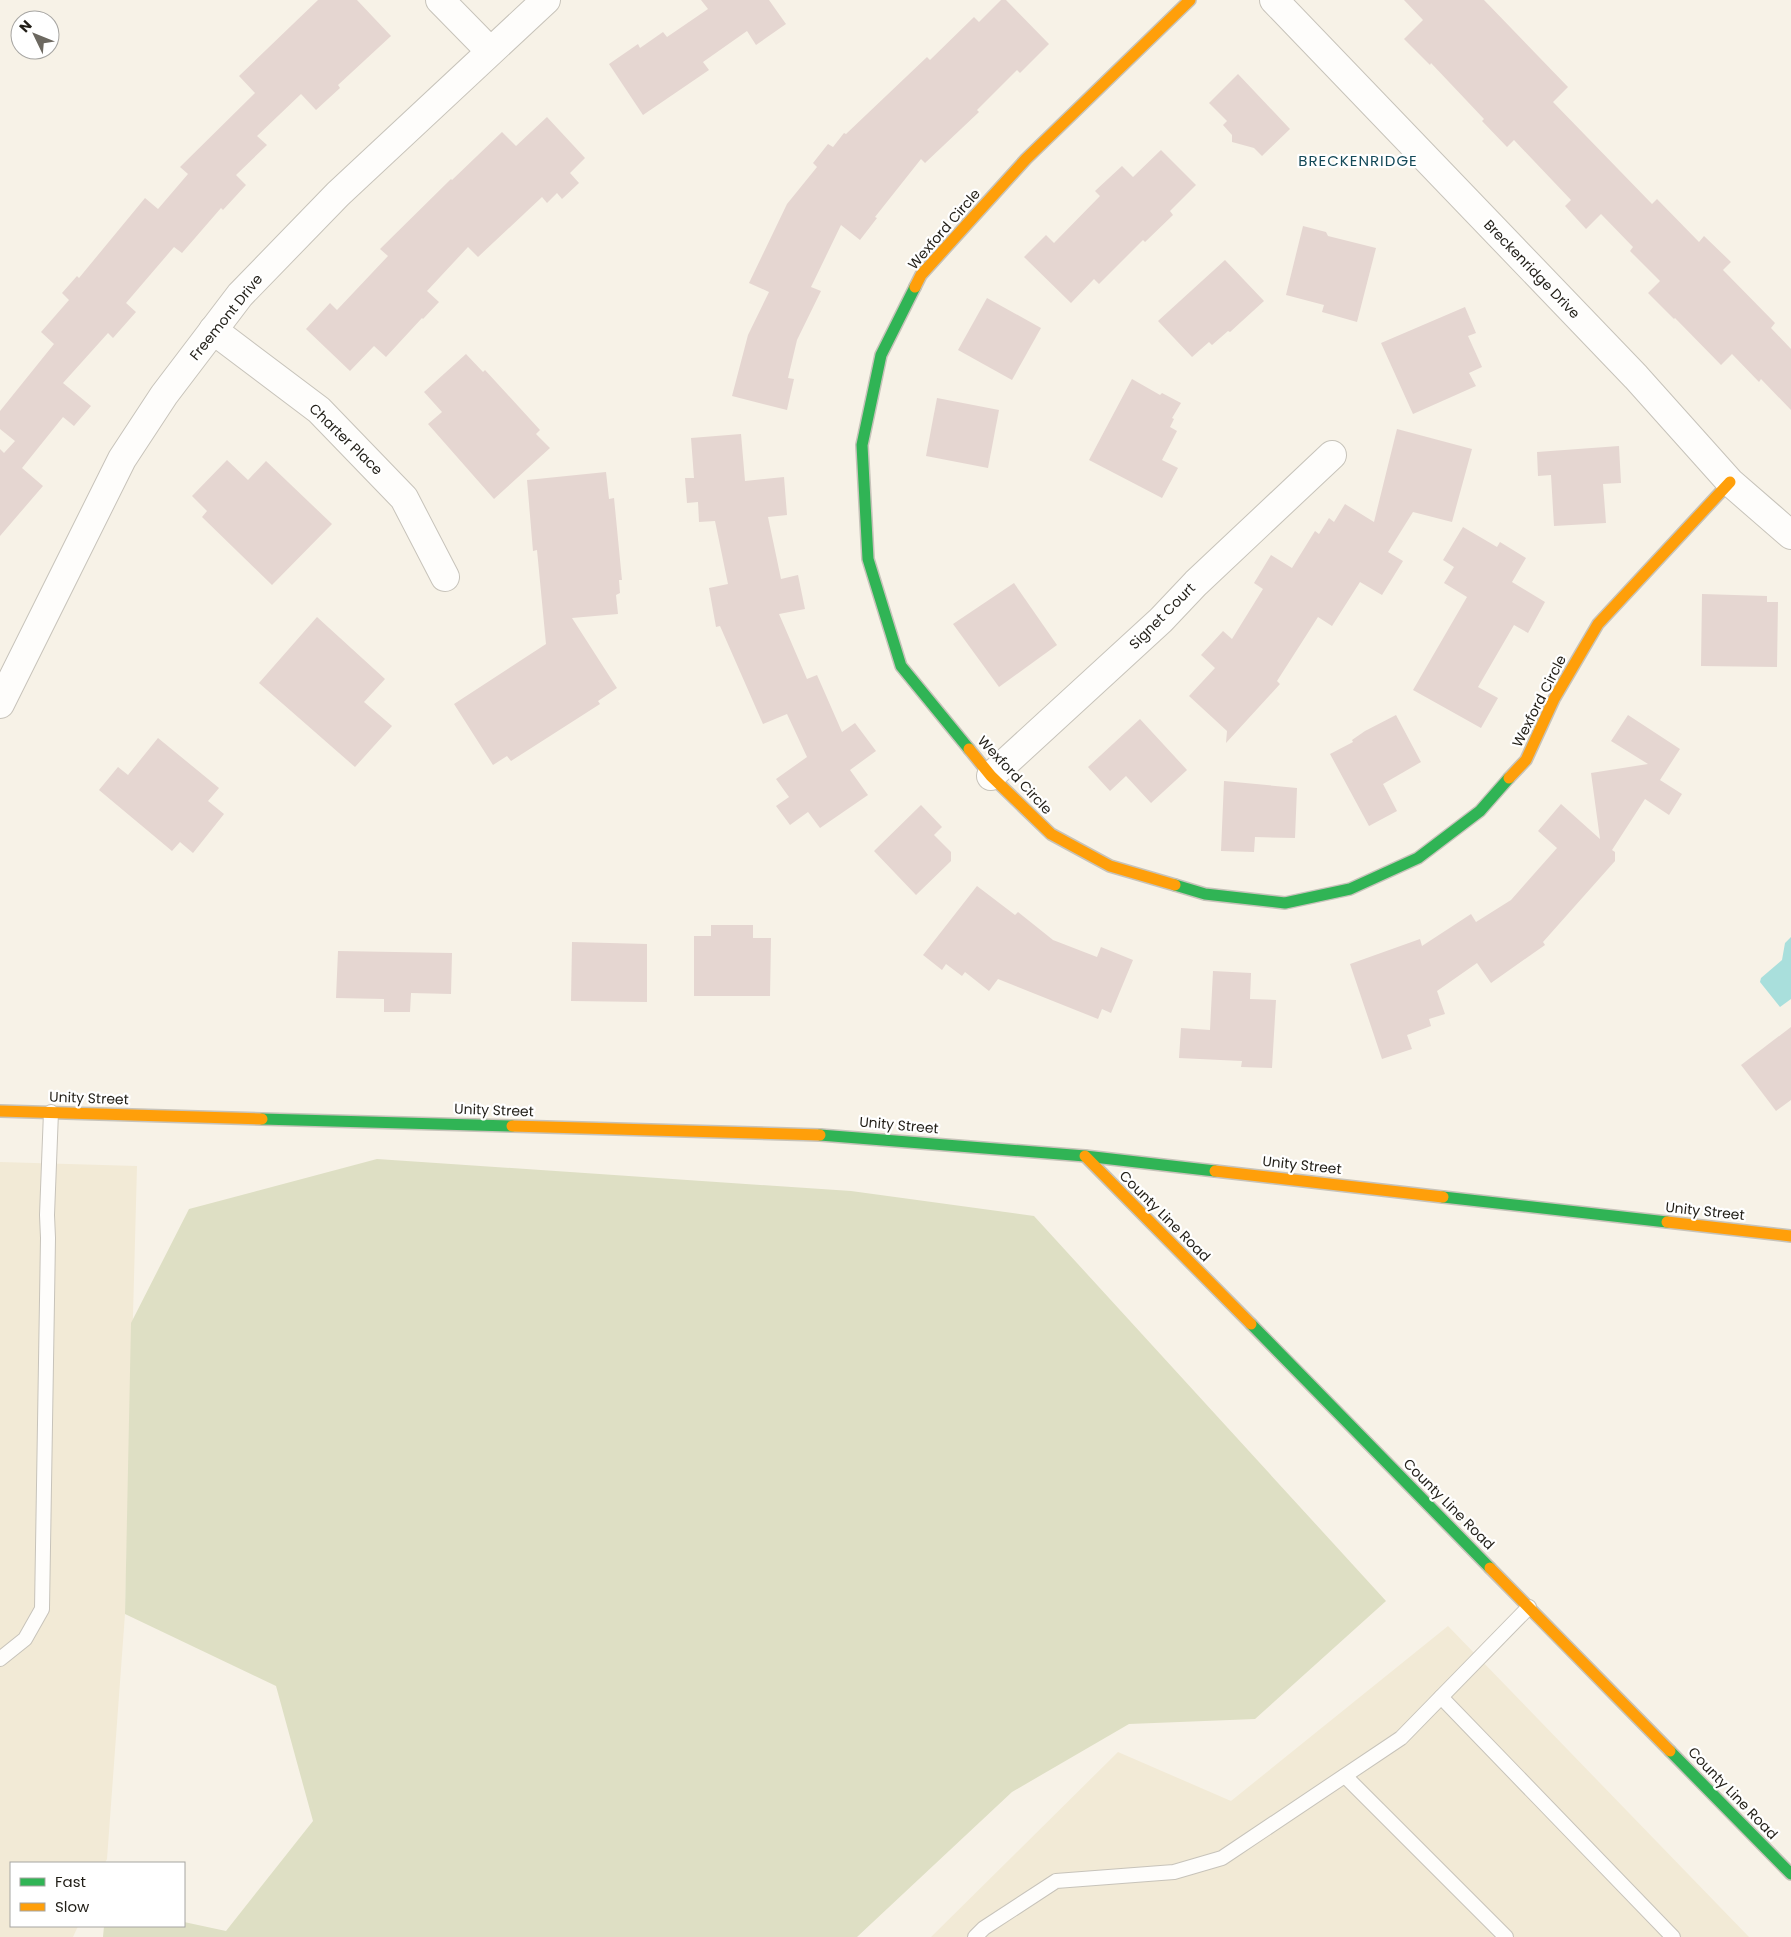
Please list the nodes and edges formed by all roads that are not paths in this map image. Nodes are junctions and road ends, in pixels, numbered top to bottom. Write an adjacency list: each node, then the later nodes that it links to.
1 (440, 0): 5 (street)
2 (546, 0): 5 (street, Freemont Drive)
3 (1190, 0): 12 (street, Wexford Circle)
4 (1274, 0): 8 (street, Breckenridge Drive)
5 (490, 51): 6 (street, Freemont Drive)
6 (213, 330): 10 (street, Charter Place); 11 (street, Freemont Drive)
7 (1332, 455): 12 (street, Signet Court)
8 (1730, 482): 9 (street, Breckenridge Drive); 12 (street, Wexford Circle)
9 (1791, 535)
10 (444, 577)
11 (0, 704)
12 (991, 776)
13 (0, 1111): 14 (street, Unity Street)
14 (51, 1112): 15 (street, Unity Street); 18 (lane)
15 (1085, 1156): 16 (street, Unity Street); 17 (street, County Line Road)
16 (1791, 1236)
17 (1529, 1607): 19 (lane); 21 (street, County Line Road)
18 (0, 1658)
19 (1441, 1697): 20 (lane); 24 (lane)
20 (1345, 1776): 22 (lane); 23 (lane)
21 (1791, 1874)
22 (975, 1937)
23 (1506, 1937)
24 (1673, 1937)

